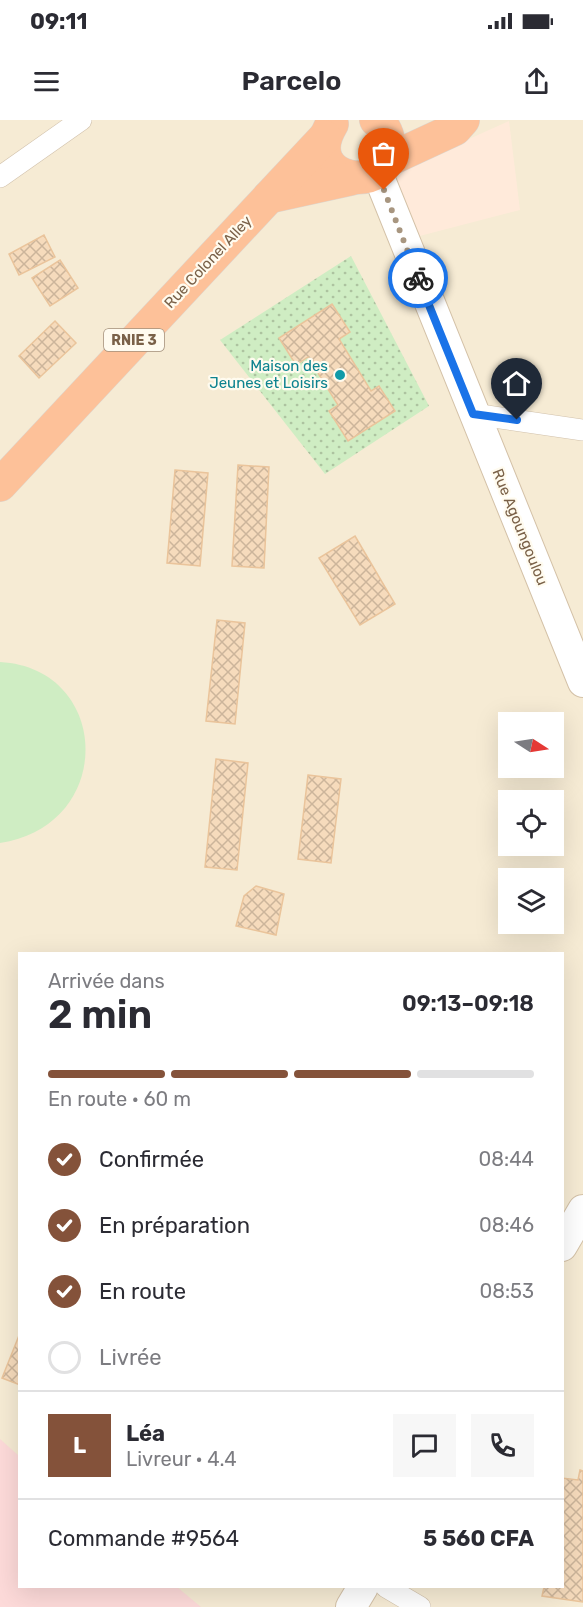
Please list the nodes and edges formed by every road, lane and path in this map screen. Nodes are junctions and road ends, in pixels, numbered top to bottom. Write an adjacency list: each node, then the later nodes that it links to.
1 (81, 120): 6 (street)
2 (376, 120): 5 (highway)
3 (464, 120): 5 (highway)
4 (331, 129): 5 (highway, RNIE 3); 7 (highway, Rue Colonel Alley / RNIE 3)
5 (371, 171): 7 (highway); 8 (main road, Rue Agoungoulou)
6 (0, 177)
7 (269, 197): 10 (highway, Rue Colonel Alley / RNIE 3)
8 (473, 414): 9 (street); 11 (main road, Rue Agoungoulou)
9 (583, 430)
10 (3, 476)
11 (583, 682)
12 (583, 1210): 13 (main road)
13 (564, 1243)
14 (362, 1588): 16 (main road)
15 (388, 1588): 17 (street)
16 (351, 1607)
17 (420, 1607)

